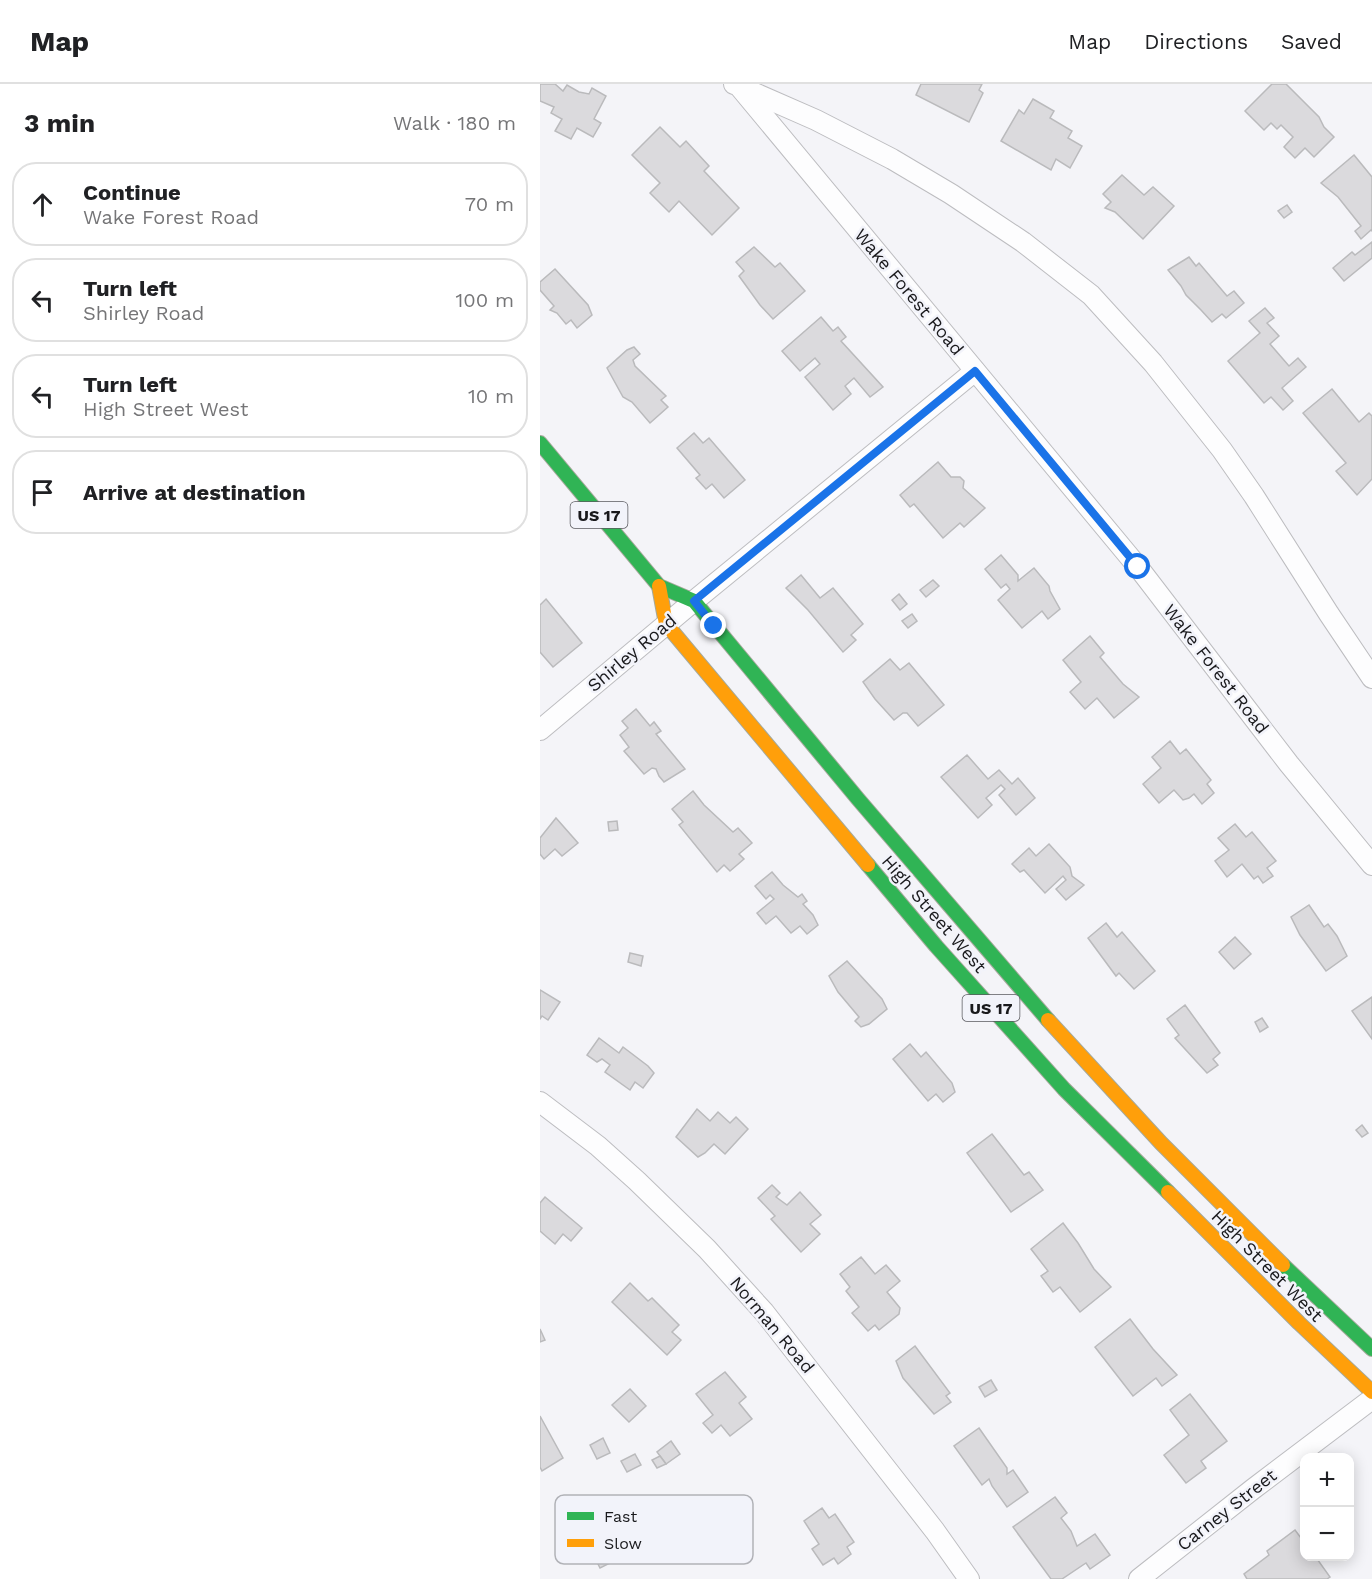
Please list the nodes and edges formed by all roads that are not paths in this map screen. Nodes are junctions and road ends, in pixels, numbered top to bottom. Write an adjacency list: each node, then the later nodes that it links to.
1 (736, 85): 2 (street, Wake Forest Road); 7 (street, Wake Forest Road)
2 (975, 371): 5 (street, Shirley Road); 9 (street, Wake Forest Road)
3 (540, 442): 4 (main road, High Street West / US 17)
4 (659, 586): 5 (main road, High Street West / US 17); 6 (main road, High Street West / US 17)
5 (694, 601): 6 (street, Shirley Road); 11 (main road, High Street West / US 17)
6 (666, 624): 8 (street, Shirley Road); 12 (main road, High Street West / US 17)
7 (1372, 678)
8 (540, 730)
9 (1372, 866)
10 (540, 1102): 14 (street, Norman Road)
11 (1372, 1349)
12 (1372, 1392)
13 (1372, 1399): 15 (street, Carney Street)
14 (969, 1579)
15 (1139, 1579)

